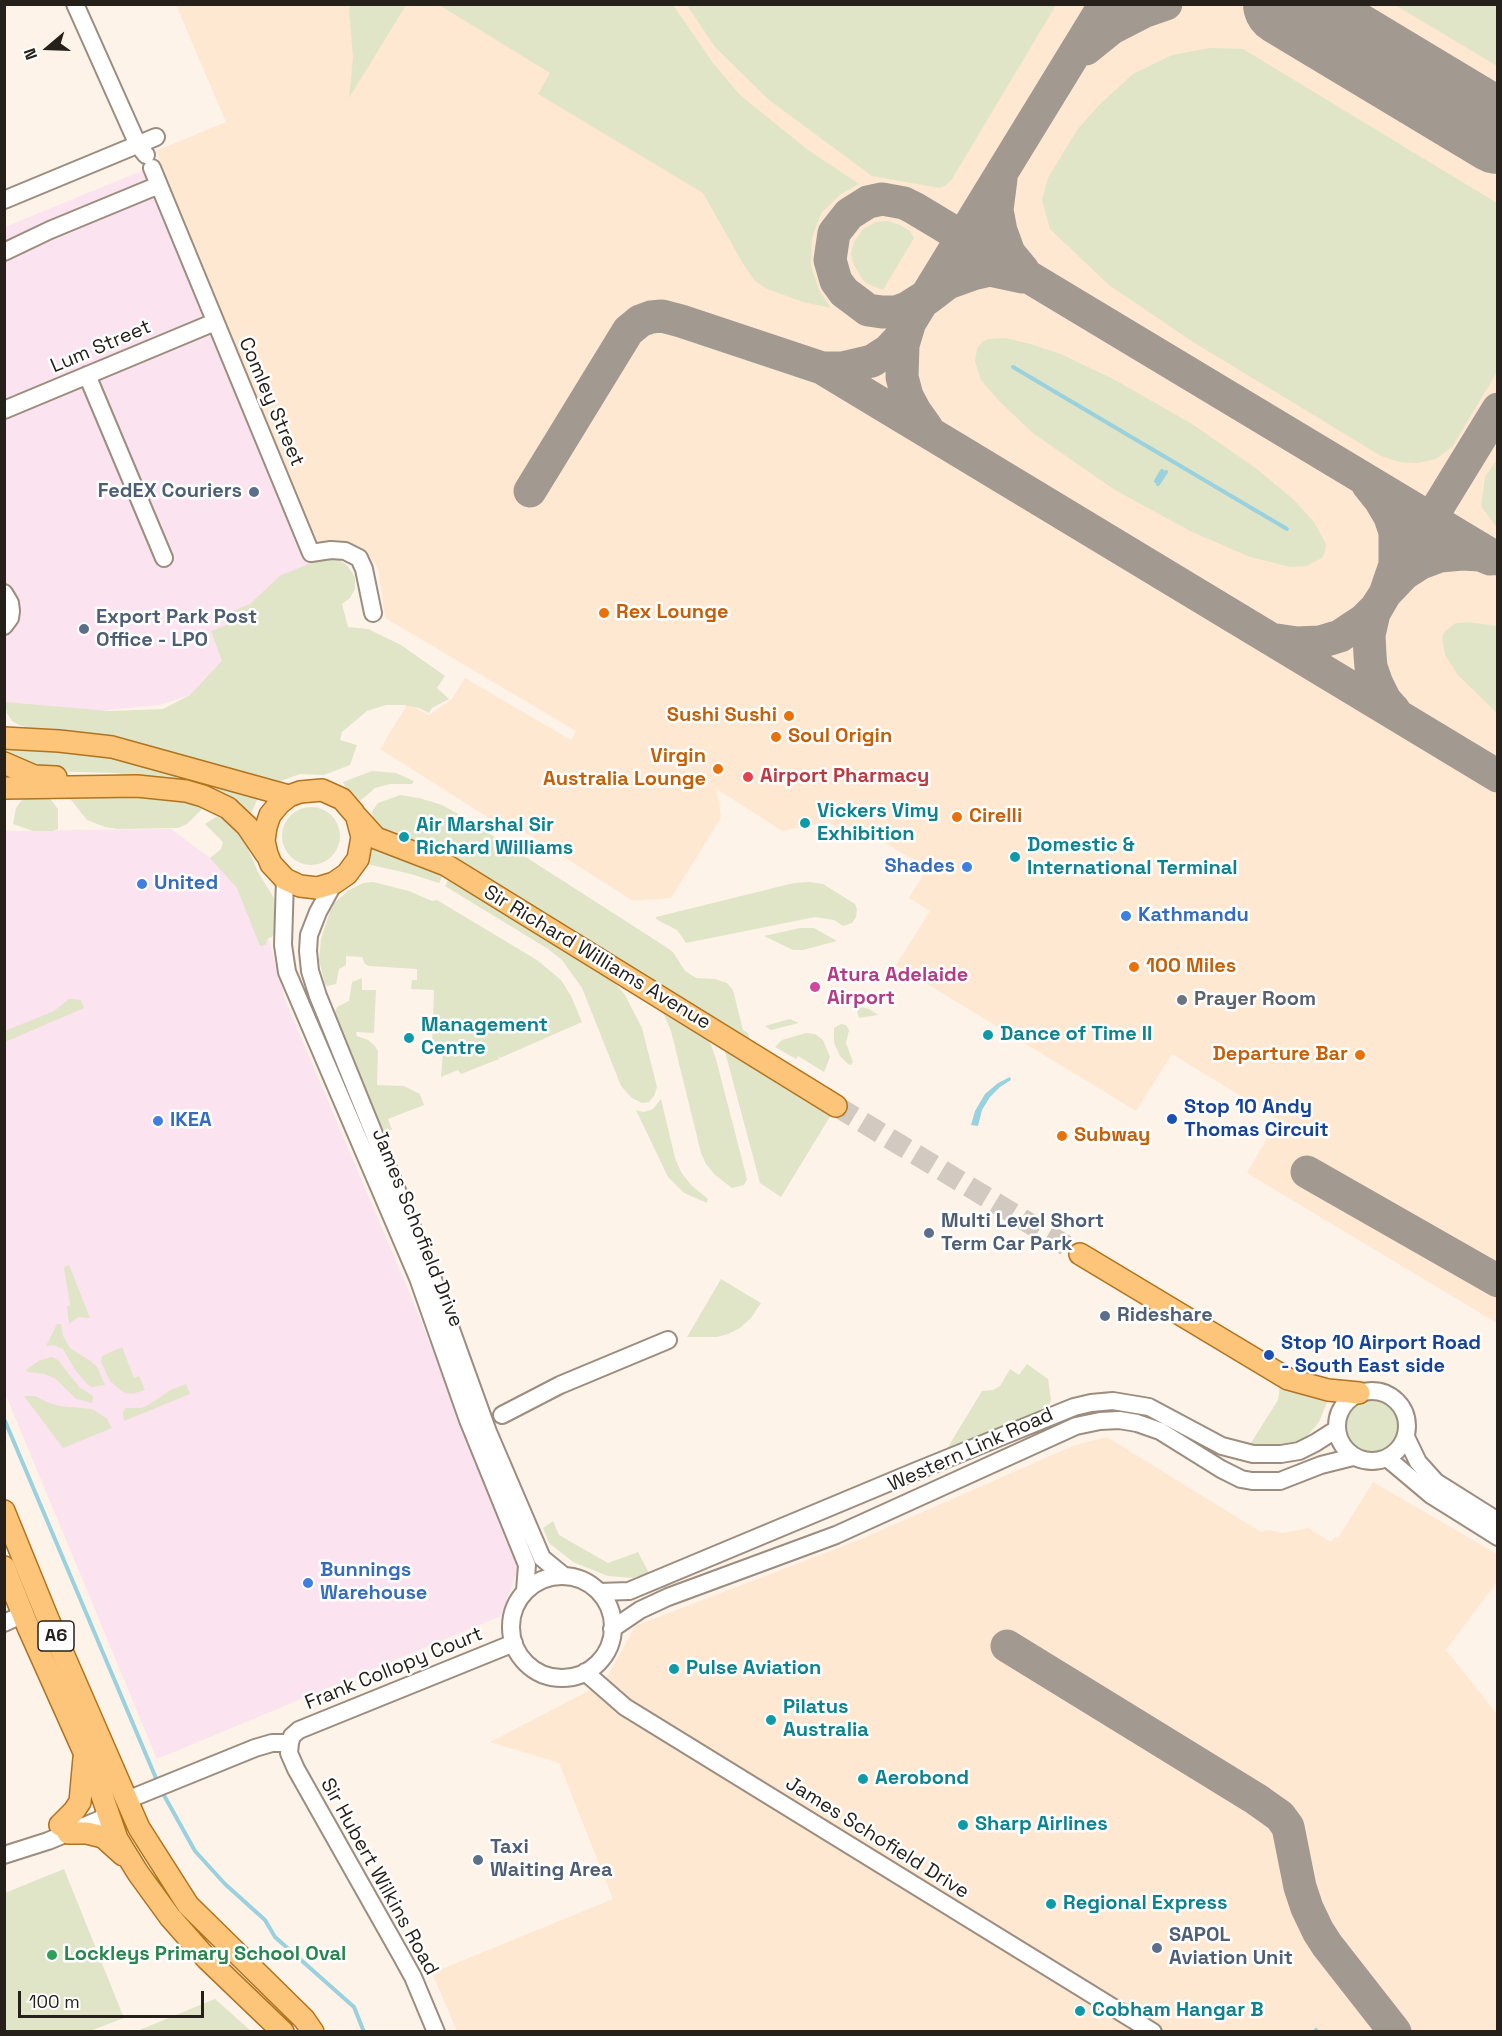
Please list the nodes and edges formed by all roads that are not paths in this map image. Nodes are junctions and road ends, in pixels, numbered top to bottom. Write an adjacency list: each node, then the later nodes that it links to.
1 (75, 4): 3 (street, Comley Street)
2 (156, 137): 3 (street)
3 (145, 156): 4 (street, Comley Street); 5 (street)
4 (159, 185): 6 (street); 7 (street, Comley Street)
5 (4, 200)
6 (4, 252)
7 (214, 322): 8 (street, Lum Street); 12 (street, Comley Street)
8 (87, 375): 9 (street, Lum Street); 10 (street)
9 (4, 410)
10 (164, 558)
11 (4, 593): 13 (street)
12 (372, 614)
13 (4, 626)
14 (5, 737): 18 (main road)
15 (4, 763): 16 (main road)
16 (137, 786): 17 (main road); 20 (main road)
17 (4, 788)
18 (290, 796): 19 (main road); 20 (main road)
19 (355, 815): 22 (main road); 23 (main road, Sir Richard Williams Avenue)
20 (267, 854): 21 (main road)
21 (285, 879): 22 (main road); 39 (street, James Schofield Drive)
22 (334, 883): 27 (street, James Schofield Drive)
23 (836, 1106)
24 (1080, 1254): 26 (main road)
25 (668, 1340): 28 (street)
26 (1359, 1393): 29 (street); 31 (street)
27 (481, 1413): 28 (street); 30 (street, James Schofield Drive)
28 (502, 1414): 30 (street)
29 (1337, 1429): 32 (street); 40 (street, Western Link Road)
30 (488, 1432): 38 (street, James Schofield Drive)
31 (1406, 1437): 33 (street); 35 (street)
32 (1353, 1456): 33 (street); 42 (street, Western Link Road)
33 (1387, 1458): 36 (street)
34 (4, 1511): 47 (main road, A6)
35 (1497, 1521)
36 (1497, 1537)
37 (4, 1567): 41 (main road, A6)
38 (564, 1576): 39 (street); 40 (street)
39 (525, 1591): 43 (street)
40 (599, 1592): 42 (street)
41 (14, 1618): 46 (main road, A6)
42 (612, 1629): 44 (street)
43 (514, 1643): 44 (street); 45 (street, Frank Collopy Court)
44 (585, 1672): 57 (street, James Schofield Drive)
45 (290, 1743): 48 (street); 56 (street, Sir Hubert Wilkins Road)
46 (84, 1754): 49 (main road, A6); 51 (main road)
47 (110, 1759): 48 (main road, A6); 49 (main road)
48 (127, 1800): 50 (main road, A6)
49 (107, 1812): 50 (main road); 51 (street); 53 (main road, A6)
50 (139, 1828): 55 (main road, A6)
51 (64, 1829): 52 (street); 53 (main road)
52 (9, 1853)
53 (134, 1866): 54 (main road, A6)
54 (283, 2031)
55 (313, 2031)
56 (436, 2031)
57 (1153, 2031)

